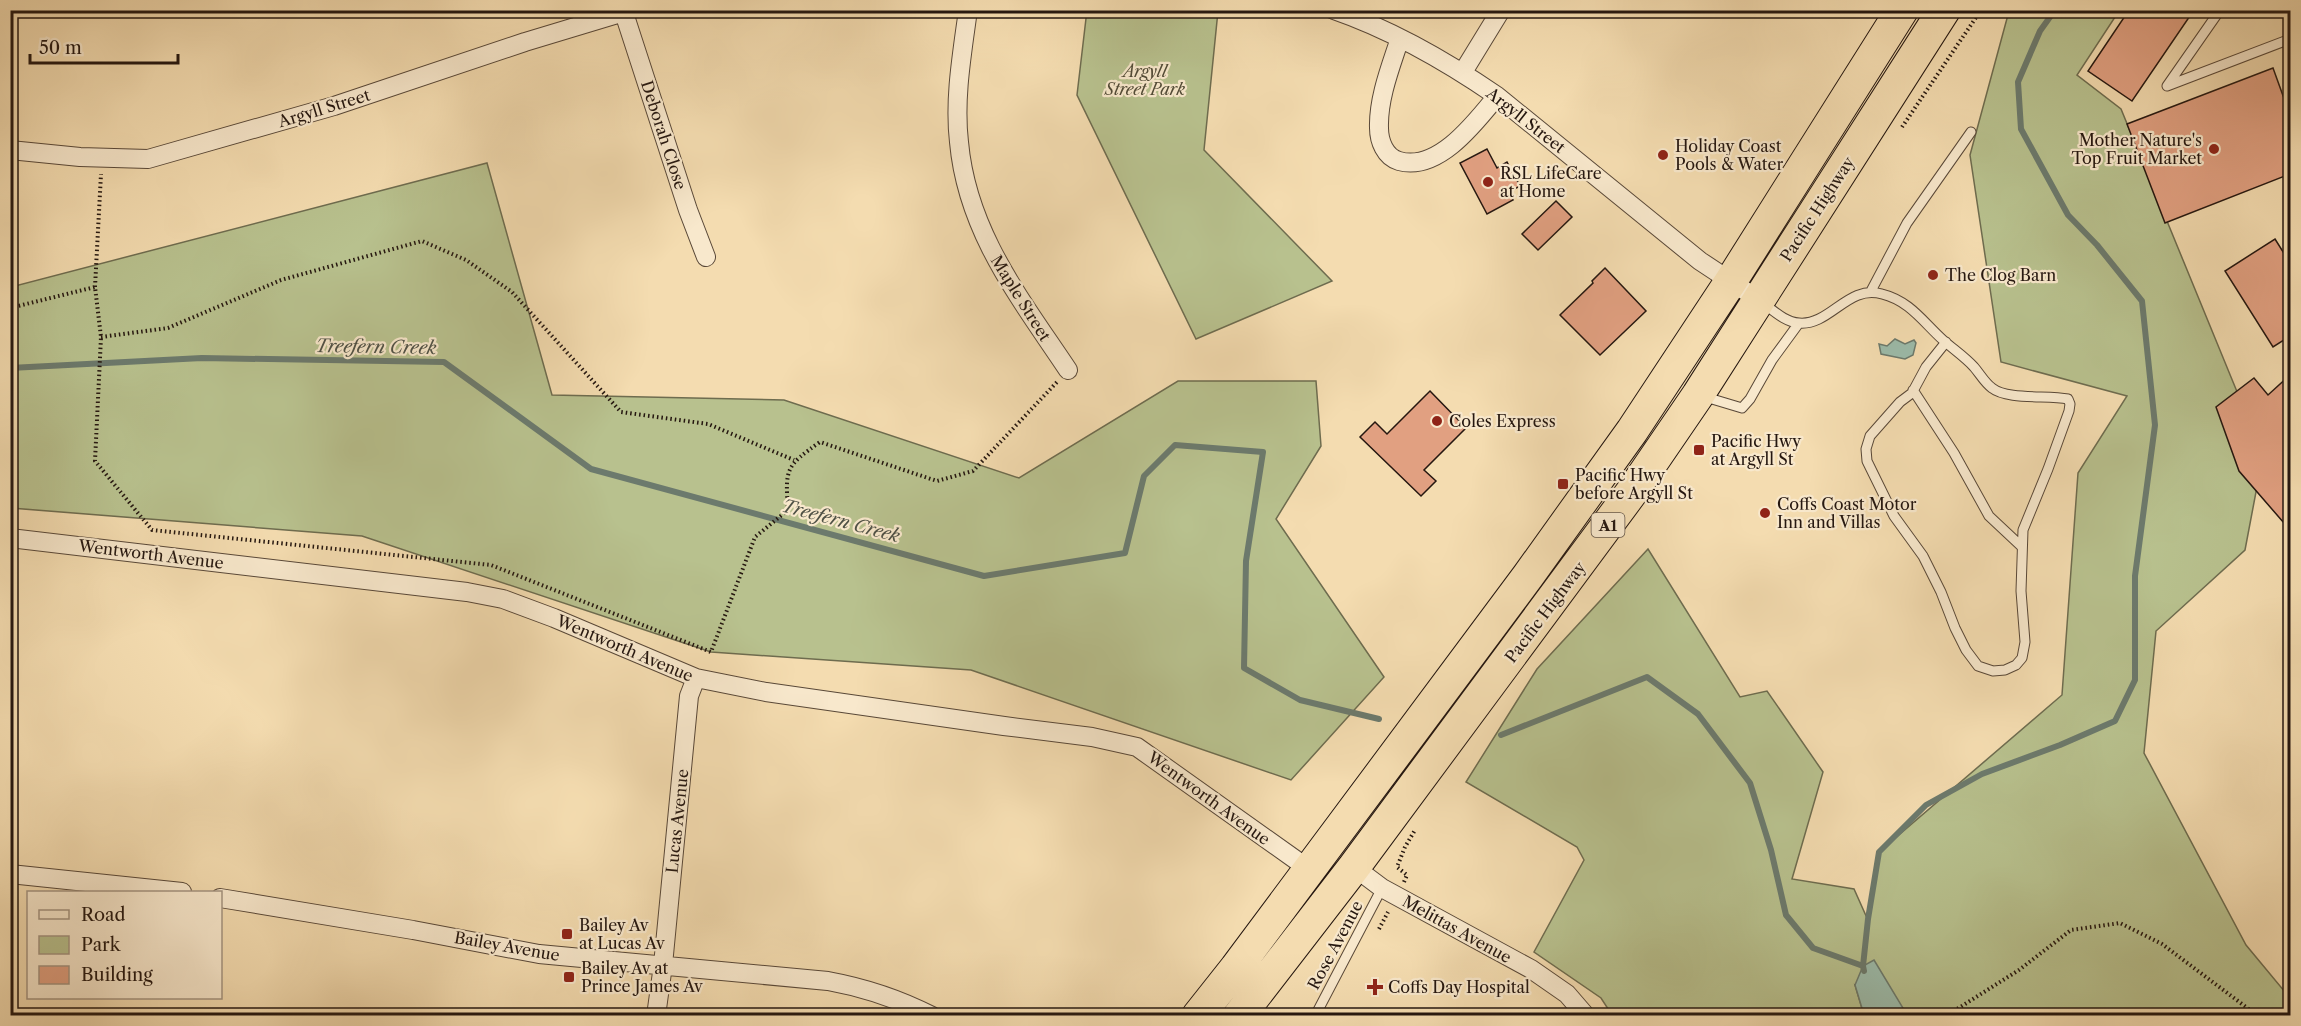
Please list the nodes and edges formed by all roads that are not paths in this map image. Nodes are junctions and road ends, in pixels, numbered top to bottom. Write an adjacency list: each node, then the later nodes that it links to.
1 (968, 10): 20 (street, Maple Street)
2 (1334, 10): 8 (street, Argyll Street)
3 (1502, 10): 10 (street)
4 (1902, 10): 15 (highway, Pacific Highway / A1)
5 (1944, 10): 17 (highway, Pacific Highway / A1)
6 (2220, 10): 9 (lane)
7 (627, 12): 13 (street, Argyll Street); 14 (street, Deborah Close)
8 (1400, 38): 10 (street, Argyll Street); 11 (street)
9 (2290, 39)
10 (1463, 72): 11 (street, Argyll Street)
11 (1497, 96): 15 (street, Argyll Street)
12 (1971, 132): 16 (lane)
13 (10, 150)
14 (706, 257)
15 (1731, 281): 17 (street, Argyll Street); 27 (highway, Pacific Highway / A1)
16 (1871, 291): 18 (lane); 19 (lane)
17 (1759, 300): 18 (lane); 22 (highway, Pacific Highway / A1)
18 (1799, 323): 22 (lane)
19 (1946, 342): 21 (lane); 24 (lane)
20 (1068, 370)
21 (1913, 390): 24 (lane); 24 (lane)
22 (1698, 395): 26 (highway, Pacific Highway / A1)
23 (10, 538): 25 (street, Wentworth Avenue)
24 (2021, 546)
25 (696, 678): 27 (street, Wentworth Avenue); 32 (street, Lucas Avenue)
26 (1354, 867): 29 (street, Melittas Avenue); 36 (highway, Pacific Highway / A1)
27 (1310, 870): 35 (highway, Pacific Highway / A1)
28 (10, 874): 30 (street)
29 (1382, 888): 37 (lane, Rose Avenue); 38 (street, Melittas Avenue)
30 (172, 891)
31 (222, 898): 32 (street, Bailey Avenue)
32 (663, 965): 33 (street, Lucas Avenue); 34 (street, Bailey Avenue)
33 (656, 1016)
34 (932, 1016)
35 (1198, 1016)
36 (1239, 1016)
37 (1315, 1016)
38 (1586, 1016)

